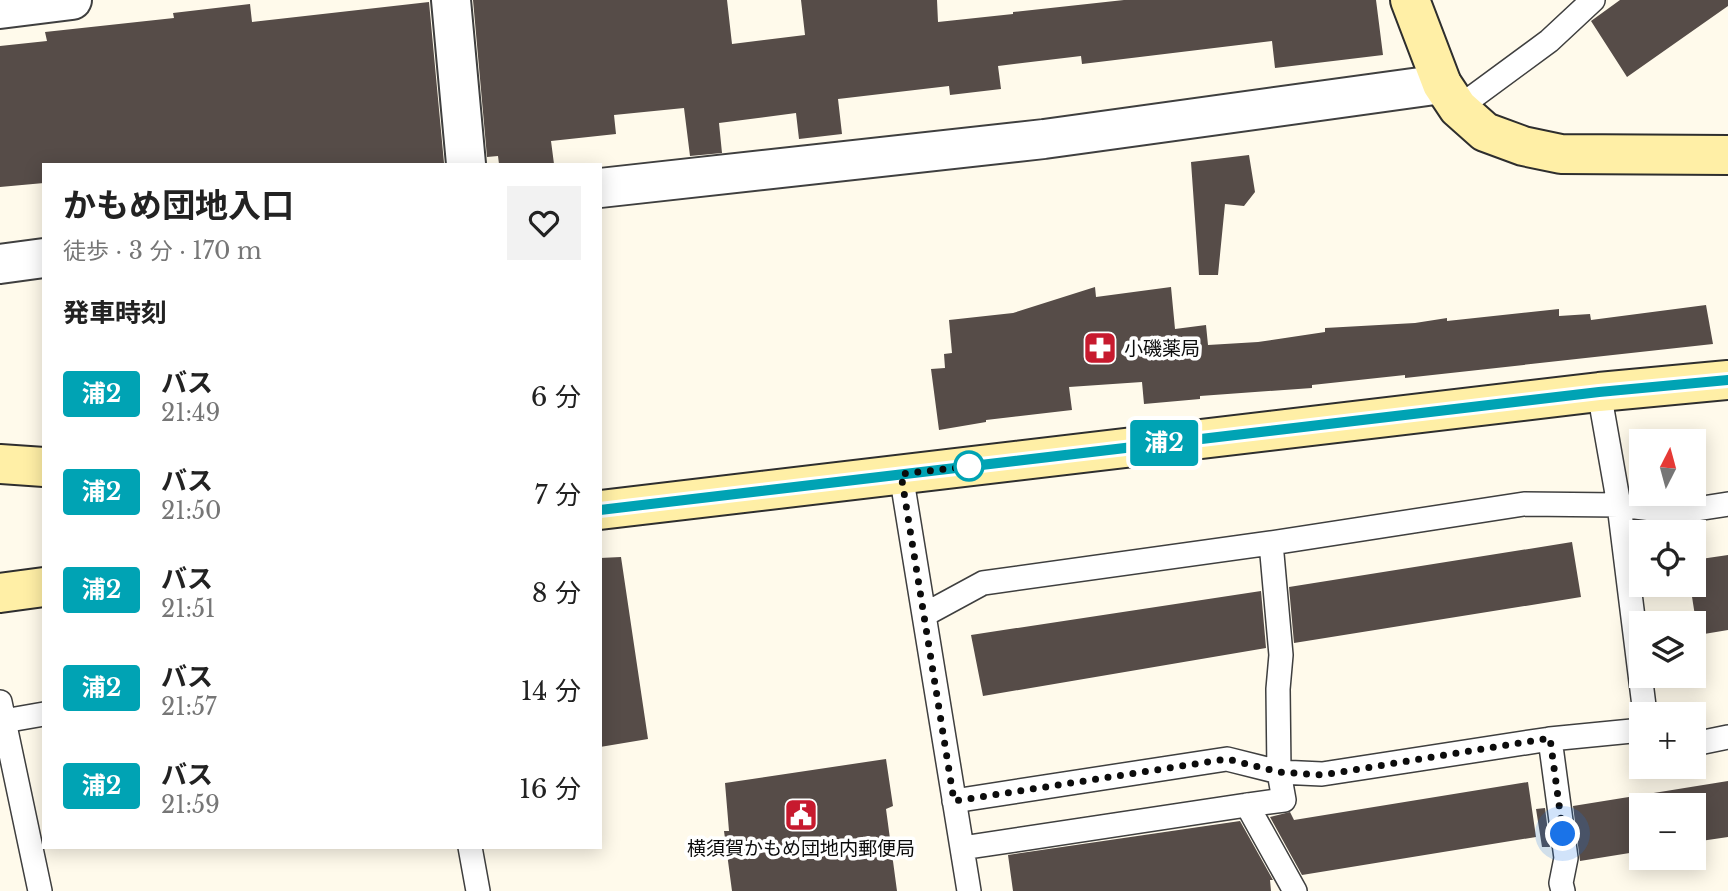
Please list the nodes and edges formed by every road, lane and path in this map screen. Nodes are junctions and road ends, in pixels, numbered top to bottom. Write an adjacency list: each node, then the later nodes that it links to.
1 (72, 0): 5 (street)
2 (451, 0): 8 (street)
3 (1410, 0): 6 (street)
4 (1593, 0): 6 (lane)
5 (0, 9)
6 (1450, 96): 7 (street); 9 (street)
7 (1728, 155)
8 (466, 163)
9 (602, 188)
10 (42, 258): 11 (street)
11 (0, 264)
12 (1728, 380): 13 (street)
13 (1599, 392): 16 (street); 18 (lane)
14 (0, 464): 15 (street)
15 (42, 467)
16 (901, 474): 19 (street); 23 (lane)
17 (1728, 504): 18 (lane)
18 (1619, 505): 20 (lane); 24 (lane)
19 (602, 510)
20 (1271, 542): 23 (lane); 31 (lane)
21 (42, 587): 22 (street)
22 (0, 593)
23 (923, 615): 32 (lane)
24 (1644, 702)
25 (2, 712): 26 (lane); 36 (lane)
26 (42, 714)
27 (1629, 731): 29 (lane)
28 (1728, 737): 30 (lane)
29 (1550, 738): 31 (lane); 40 (lane)
30 (1706, 742)
31 (1279, 772): 32 (lane); 33 (lane)
32 (954, 801): 34 (lane)
33 (1247, 805): 34 (lane); 39 (lane)
34 (962, 848): 38 (lane)
35 (470, 849): 37 (lane)
36 (40, 891)
37 (478, 891)
38 (969, 891)
39 (1295, 891)
40 (1563, 891)

